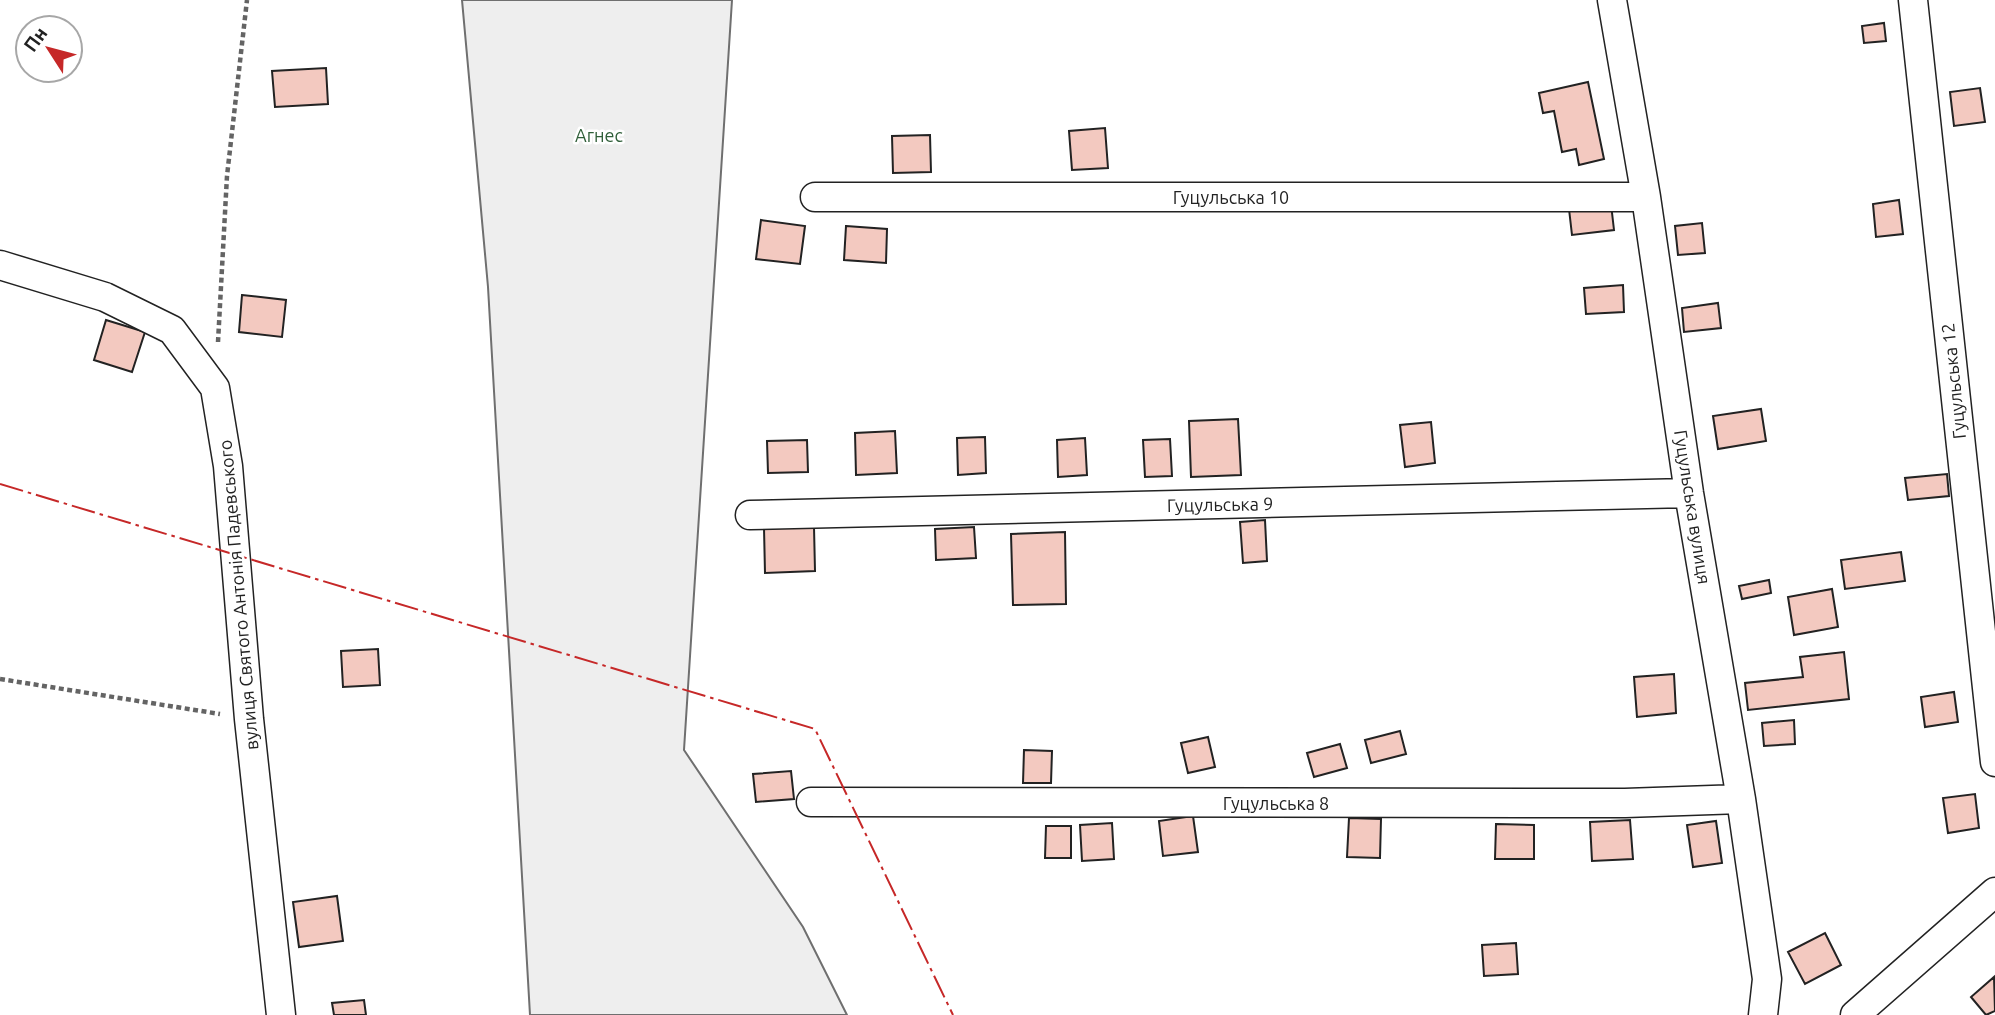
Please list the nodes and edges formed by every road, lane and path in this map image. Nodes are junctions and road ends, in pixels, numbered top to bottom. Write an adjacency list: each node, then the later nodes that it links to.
1 (247, 0): 7 (path)
2 (1612, 0): 5 (street, Гуцульська вулиця)
3 (1913, 0): 12 (street, Гуцульська 12)
4 (815, 197): 5 (street, Гуцульська 10)
5 (1646, 197): 8 (street, Гуцульська вулиця)
6 (0, 265): 7 (street, вулиця Святого Антонія Падевського)
7 (215, 388): 11 (street, вулиця Святого Антонія Падевського)
8 (1689, 493): 9 (street, Гуцульська 9); 13 (street, Гуцульська вулиця)
9 (750, 515)
10 (0, 679): 11 (path)
11 (249, 719): 16 (street, вулиця Святого Антонія Падевського)
12 (1995, 762)
13 (1741, 799): 14 (street, Гуцульська 8); 17 (street, Гуцульська вулиця)
14 (811, 802)
15 (1995, 892): 18 (street)
16 (281, 1015)
17 (1763, 1015)
18 (1855, 1015)

